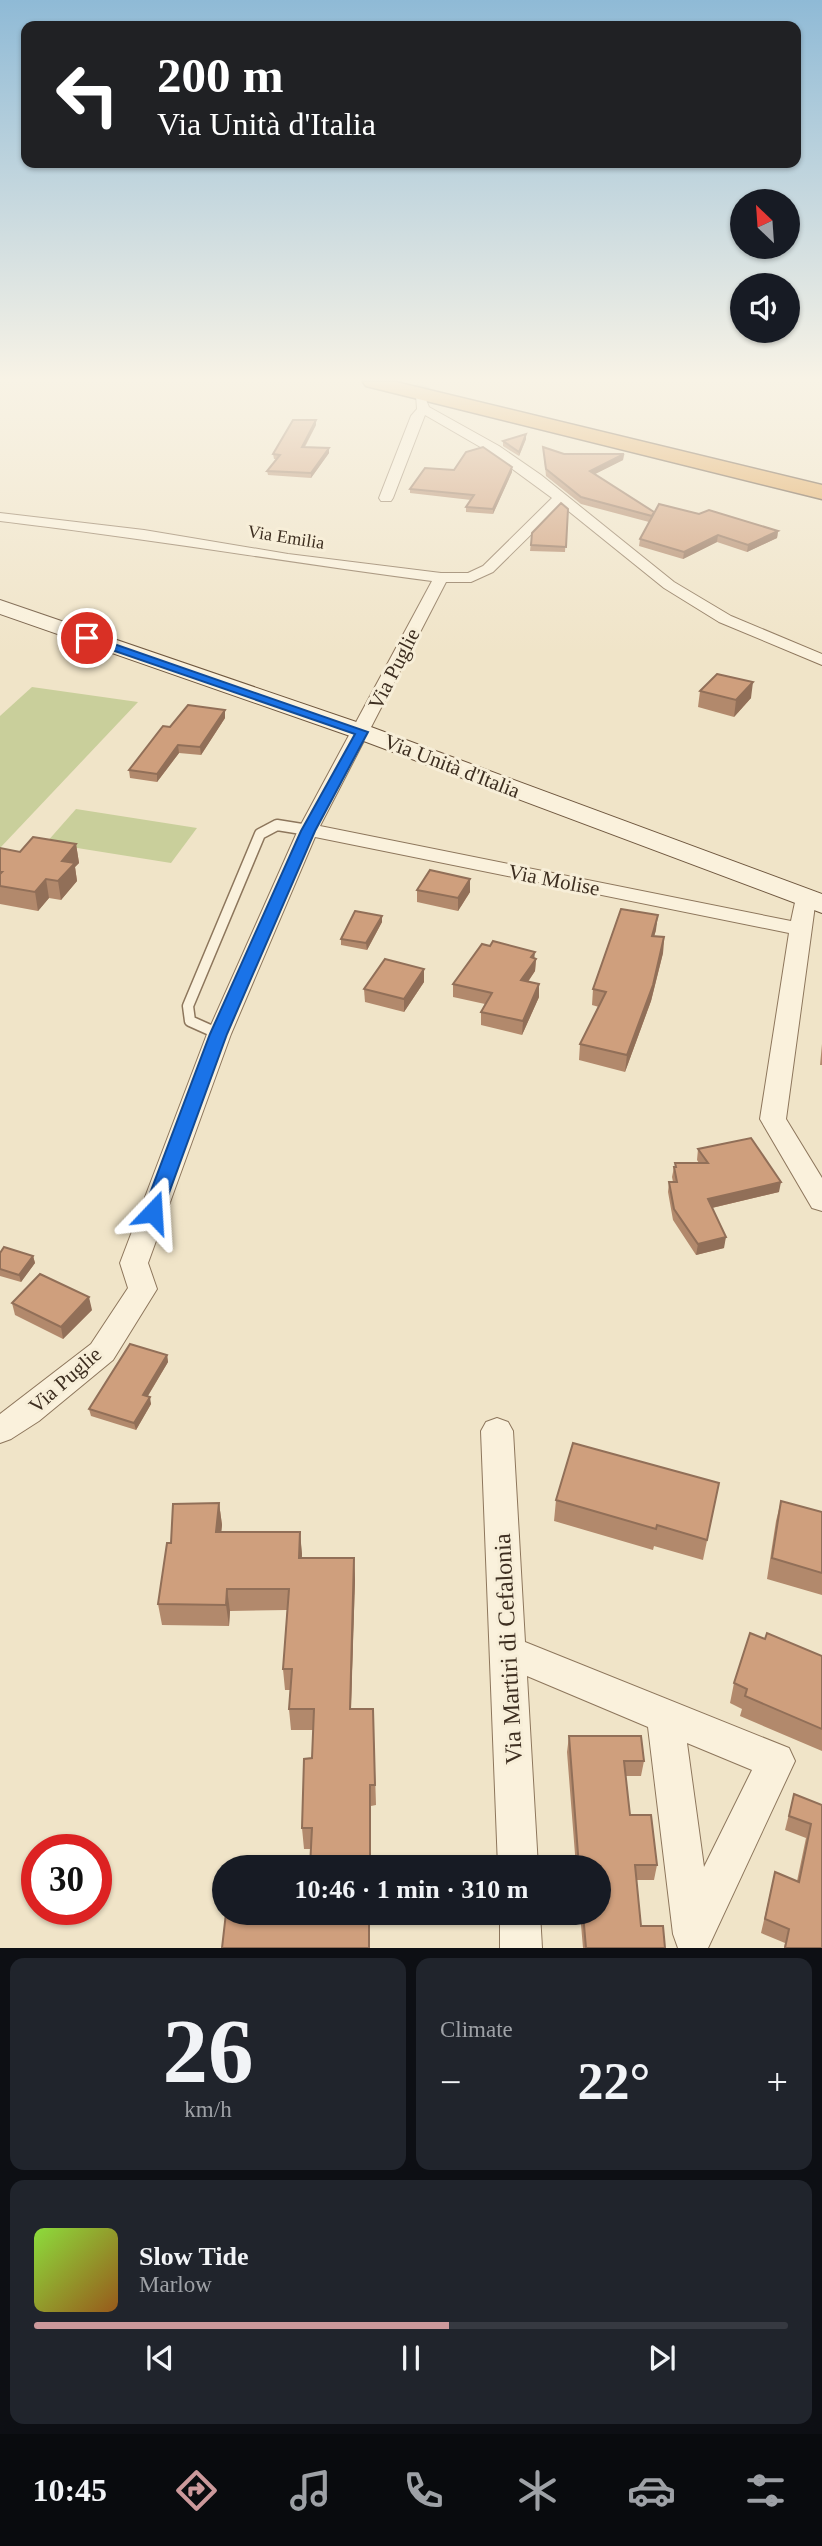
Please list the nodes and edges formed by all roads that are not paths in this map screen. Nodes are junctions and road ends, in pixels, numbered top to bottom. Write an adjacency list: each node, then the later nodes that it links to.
1 (395, 473): 7 (street)
2 (529, 473): 8 (street)
3 (744, 473): 6 (highway)
4 (788, 473): 5 (highway)
5 (822, 480)
6 (822, 492)
7 (386, 498)
8 (559, 499): 10 (street); 12 (street)
9 (0, 517): 10 (street, Via Emilia)
10 (441, 578): 13 (street, Via Puglie)
11 (0, 607): 13 (main road, Via Unità d'Italia)
12 (822, 660)
13 (362, 732): 14 (street, Via Puglie); 15 (main road, Via Unità d'Italia)
14 (308, 831): 16 (street, Via Molise); 17 (street, Via Puglie); 17 (lane)
15 (813, 901): 16 (street)
16 (800, 929): 18 (street)
17 (219, 1034): 19 (street, Via Puglie)
18 (822, 1201)
19 (0, 1430)
20 (497, 1431): 21 (street, Via Martiri di Cefalonia)
21 (509, 1652): 22 (street); 23 (street, Via Martiri di Cefalonia)
22 (665, 1714): 25 (street); 25 (street)
23 (517, 1855)
24 (520, 1925): 26 (street)
25 (694, 1941)
26 (521, 1948)

